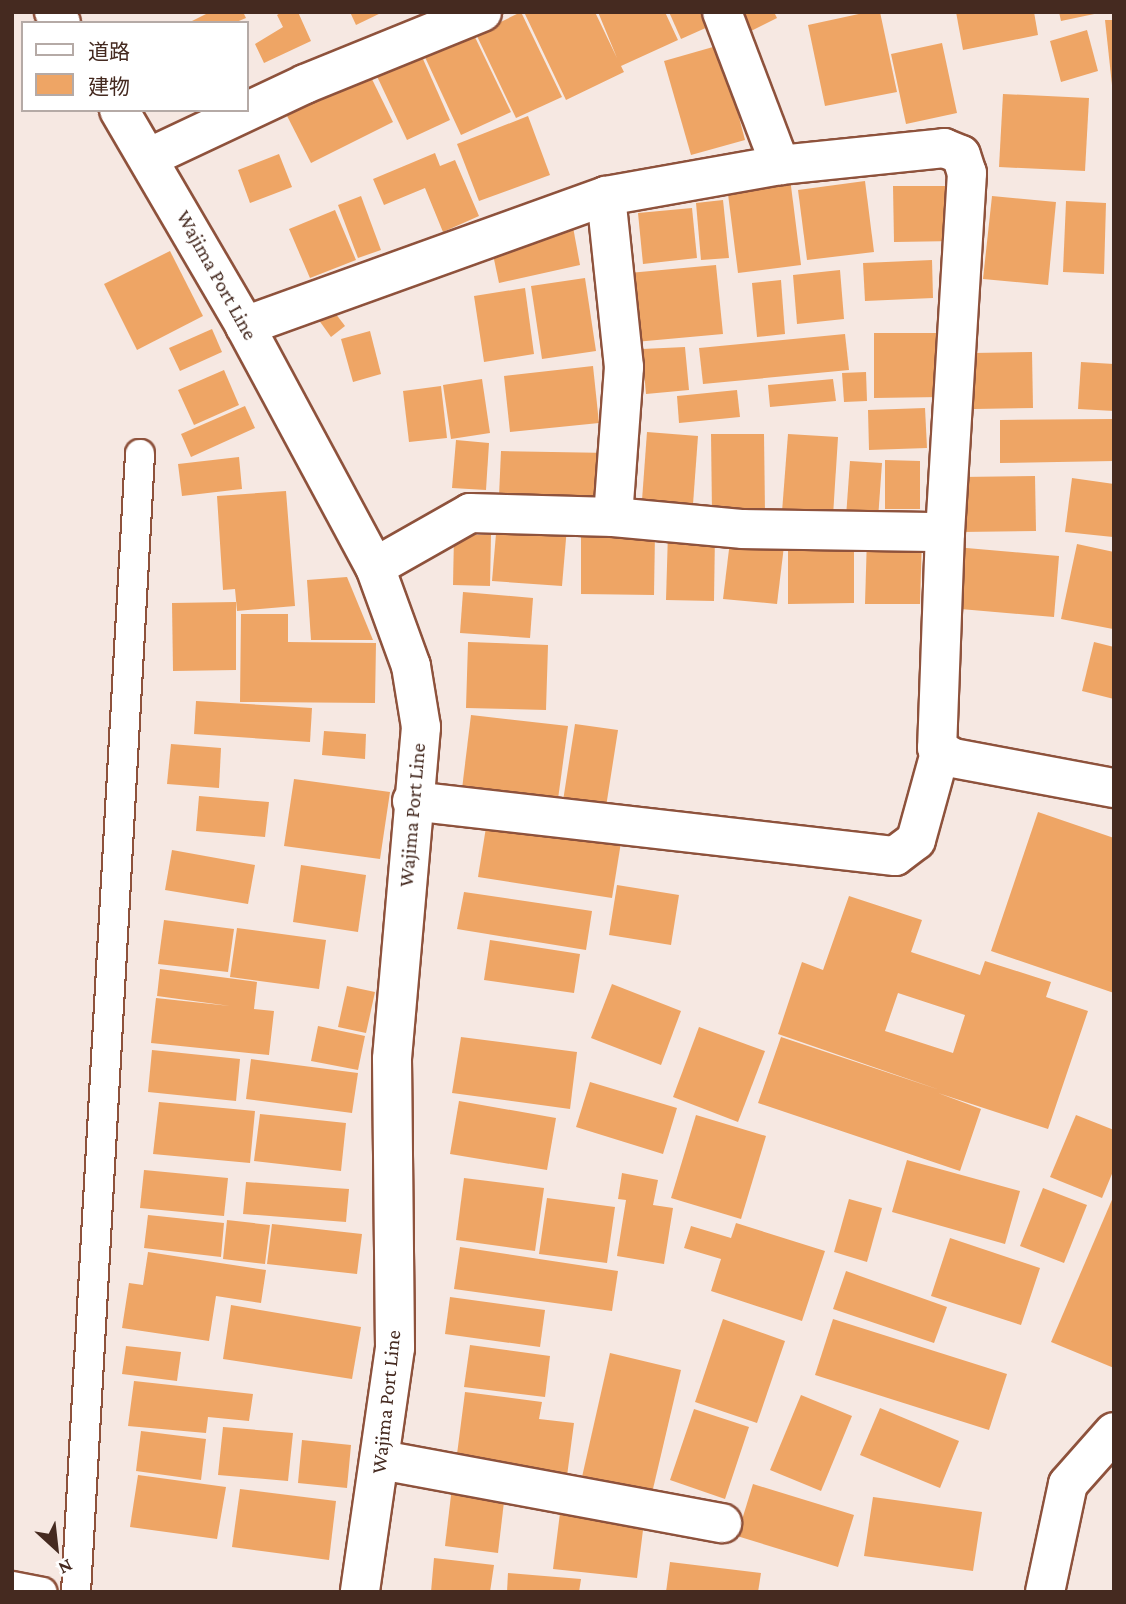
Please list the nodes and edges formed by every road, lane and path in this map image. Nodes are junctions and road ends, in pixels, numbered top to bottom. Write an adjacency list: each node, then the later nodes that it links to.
1 (722, 12): 7 (street)
2 (470, 15): 3 (street)
3 (248, 111)
4 (120, 112): 6 (street, Wajima Port Line)
5 (246, 112): 6 (street)
6 (150, 158): 9 (street, Wajima Port Line)
7 (780, 166): 8 (street); 12 (street)
8 (606, 196): 9 (street); 11 (street)
9 (245, 326): 13 (street, Wajima Port Line)
10 (140, 454): 22 (lane)
11 (613, 517): 12 (street); 13 (street)
12 (945, 532): 14 (street)
13 (374, 567): 16 (street, Wajima Port Line)
14 (940, 753): 15 (street); 16 (street)
15 (1114, 788)
16 (412, 801): 18 (street, Wajima Port Line)
17 (1114, 1432): 24 (street)
18 (381, 1460): 19 (street); 23 (street, Wajima Port Line)
19 (722, 1523)
20 (12, 1586): 21 (lane)
21 (43, 1592)
22 (76, 1592)
23 (360, 1592)
24 (1045, 1592)

